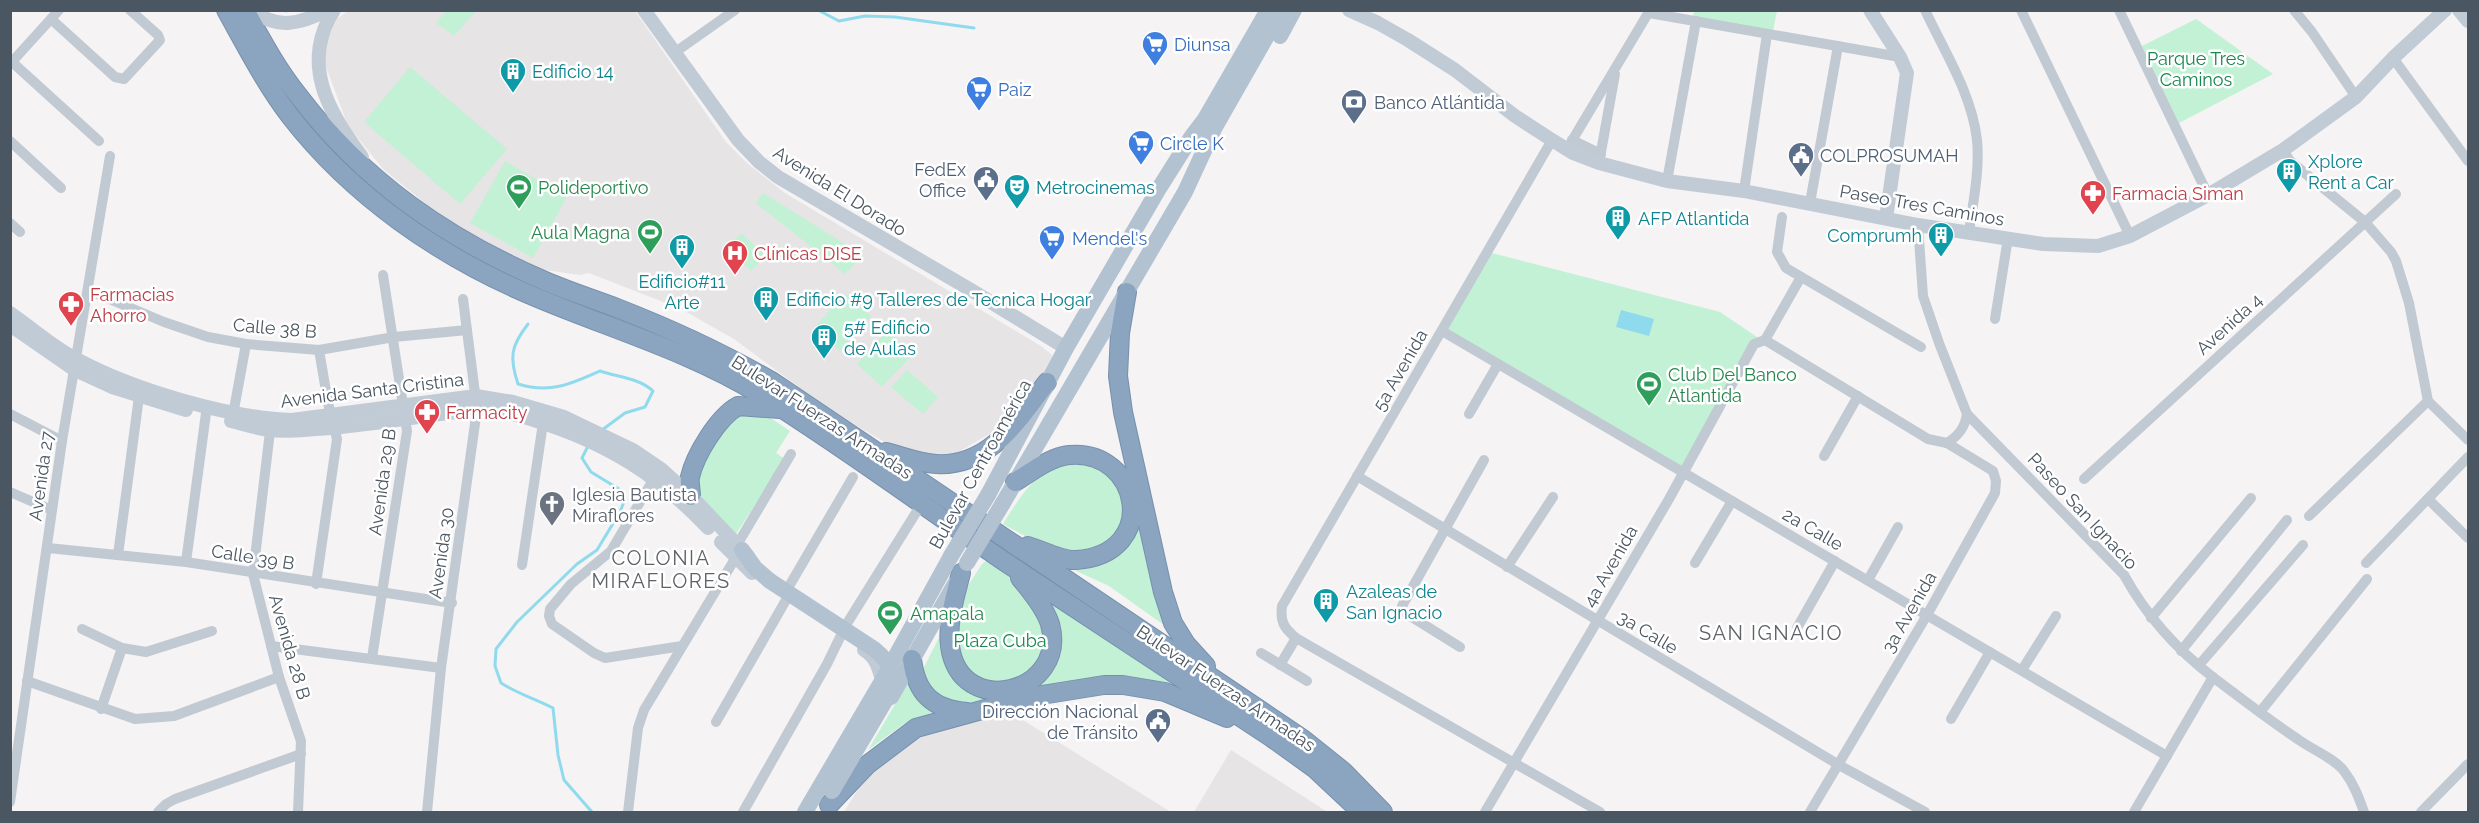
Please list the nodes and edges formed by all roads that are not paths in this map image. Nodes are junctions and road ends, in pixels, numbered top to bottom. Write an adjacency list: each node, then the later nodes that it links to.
1 (226, 10): 83 (highway, Bulevar Fuerzas Armadas)
2 (244, 10): 46 (highway, Bulevar Fuerzas Armadas)
3 (253, 10): 4 (street)
4 (328, 10)
5 (334, 10): 46 (street)
6 (644, 10): 28 (street, Avenida El Dorado)
7 (735, 10): 28 (street)
8 (1258, 10): 34 (main road, Bulevar Centroamérica)
9 (1300, 10): 26 (main road)
10 (1349, 10): 21 (street, Paseo Tres Caminos)
11 (1870, 10): 29 (street)
12 (1925, 10): 57 (street)
13 (2021, 10): 58 (street)
14 (2120, 10): 49 (street)
15 (2294, 10): 33 (street)
16 (2445, 10): 30 (street, Paseo Tres Caminos)
17 (2459, 10): 24 (street)
18 (135, 12): 22 (street)
19 (1280, 12): 26 (main road, Bulevar Centroamérica); 34 (main road, Bulevar Centroamérica); 38 (main road, Bulevar Centroamérica)
20 (1649, 12): 23 (street); 32 (street)
21 (1359, 13): 35 (street, Paseo Tres Caminos)
22 (55, 15): 31 (street)
23 (1696, 21): 25 (street); 44 (street)
24 (2469, 21)
25 (1767, 34): 27 (street); 47 (street)
26 (1278, 39): 38 (main road, Bulevar Centroamérica)
27 (1838, 46): 29 (street); 50 (street)
28 (675, 53): 74 (street, Avenida El Dorado)
29 (1900, 57): 52 (street)
30 (2393, 58): 33 (street, Paseo Tres Caminos); 43 (street)
31 (11, 63): 37 (street)
32 (1616, 68): 39 (street); 42 (street)
33 (2356, 97): 40 (street, Paseo Tres Caminos)
34 (1192, 136): 74 (main road, Bulevar Centroamérica)
35 (1552, 140): 39 (street, Paseo Tres Caminos); 69 (street, 5a Avenida)
36 (10, 141): 45 (street)
37 (99, 141)
38 (1207, 145): 63 (main road, Bulevar Centroamérica)
39 (1569, 145): 42 (street, Paseo Tres Caminos)
40 (2283, 150): 49 (street, Paseo Tres Caminos); 53 (street)
41 (110, 156): 62 (street, Avenida 27)
42 (1600, 159): 44 (street, Paseo Tres Caminos)
43 (2469, 161)
44 (1667, 181): 47 (street, Paseo Tres Caminos)
45 (61, 188)
46 (387, 190): 97 (highway, Bulevar Fuerzas Armadas)
47 (1744, 191): 50 (street, Paseo Tres Caminos)
48 (2396, 194): 53 (street, Avenida 4)
49 (2208, 195): 58 (street, Paseo Tres Caminos)
50 (1810, 204): 52 (street, Paseo Tres Caminos)
51 (1782, 217): 61 (street)
52 (1886, 218): 55 (street, Paseo Tres Caminos)
53 (2365, 222): 81 (street); 106 (street, Avenida 4)
54 (10, 223): 56 (street)
55 (1918, 225): 57 (street, Paseo Tres Caminos); 88 (street, Paseo San Ignacio)
56 (20, 232)
57 (1969, 232): 59 (street, Paseo Tres Caminos)
58 (2130, 236): 59 (street, Paseo Tres Caminos)
59 (2008, 238): 66 (street)
60 (383, 275): 70 (street, Avenida 29 B)
61 (1801, 277): 71 (street, 4a Avenida); 73 (street)
62 (88, 290): 72 (street, Calle 38 B); 77 (street, Avenida 27)
63 (1127, 292): 107 (main road, Bulevar Centroamérica); 169 (highway)
64 (463, 299): 68 (street, Avenida 30)
65 (10, 313): 77 (street, Avenida Santa Cristina)
66 (1995, 320)
67 (10, 325): 77 (street, Avenida Santa Cristina)
68 (467, 330): 70 (street, Calle 38 B); 82 (street, Avenida 30)
69 (1442, 331): 76 (street, 2a Calle); 104 (street, 5a Avenida)
70 (394, 337): 75 (street, Calle 38 B); 85 (street, Avenida 29 B)
71 (1765, 340): 80 (street); 102 (street, 4a Avenida)
72 (246, 344): 75 (street, Calle 38 B); 89 (street)
73 (1921, 347)
74 (1066, 348): 78 (main road, Bulevar Centroamérica)
75 (319, 350): 90 (street)
76 (1498, 364): 87 (street); 102 (street, 2a Calle)
77 (76, 365): 79 (street, Avenida Santa Cristina); 95 (street, Avenida 27)
78 (1047, 382): 97 (highway); 111 (main road, Bulevar Centroamérica)
79 (140, 391): 84 (street, Avenida Santa Cristina); 126 (street)
80 (1858, 396): 96 (street); 99 (street)
81 (2428, 401): 94 (street); 117 (street)
82 (477, 403): 85 (street, Avenida Santa Cristina); 91 (street, Avenida Santa Cristina); 93 (street, Avenida Santa Cristina); 141 (street, Avenida 30)
83 (782, 409): 113 (highway); 115 (highway, Bulevar Fuerzas Armadas)
84 (206, 410): 89 (street, Avenida Santa Cristina); 128 (street)
85 (406, 412): 90 (street, Avenida Santa Cristina); 139 (street, Avenida 29 B)
86 (10, 414): 95 (street)
87 (1469, 414)
88 (1967, 414): 96 (street); 144 (street, Paseo San Ignacio)
89 (232, 417): 92 (street, Avenida Santa Cristina)
90 (334, 422): 92 (street, Avenida Santa Cristina); 138 (street)
91 (543, 423): 93 (street, Avenida Santa Cristina); 131 (street)
92 (271, 425): 135 (street, Avenida 28 B)
93 (588, 433): 103 (street, Avenida Santa Cristina)
94 (2469, 440)
95 (63, 441): 116 (street, Avenida 27)
96 (1947, 443): 142 (street, 3a Avenida)
97 (872, 448): 122 (highway, Bulevar Fuerzas Armadas)
98 (791, 454): 125 (street)
99 (1824, 456)
100 (2469, 457): 112 (street)
101 (1484, 460): 120 (street)
102 (1683, 472): 114 (street, 2a Calle); 145 (street, 4a Avenida)
103 (658, 473): 113 (street, Avenida Santa Cristina); 152 (street)
104 (1357, 476): 120 (street, 3a Calle); 150 (street, 5a Avenida)
105 (853, 477): 140 (street)
106 (2084, 478)
107 (1015, 482): 111 (main road, Bulevar Centroamérica); 122 (highway)
108 (10, 492): 116 (street)
109 (1553, 497): 133 (street)
110 (2251, 498): 144 (street)
111 (995, 499): 134 (main road, Bulevar Centroamérica, bridge); 158 (main road, Bulevar Centroamérica, bridge)
112 (2428, 499): 121 (street); 129 (street)
113 (688, 500): 125 (street, Avenida Santa Cristina)
114 (1732, 501): 127 (street, 2a Calle); 130 (street)
115 (922, 503): 132 (highway, Bulevar Fuerzas Armadas); 148 (street)
116 (52, 510): 124 (street, Avenida 27)
117 (2310, 516)
118 (2287, 520): 155 (street)
119 (1898, 526): 137 (street)
120 (1445, 529): 133 (street, 3a Calle); 153 (street)
121 (2469, 538)
122 (1011, 541): 169 (highway, Bulevar Fuerzas Armadas)
123 (2303, 545): 161 (street)
124 (48, 548): 126 (street, Calle 39 B); 166 (street, Avenida 27)
125 (738, 551): 140 (street, Avenida Santa Cristina); 152 (street); 183 (main road, bridge)
126 (117, 555): 128 (street, Calle 39 B)
127 (1835, 561): 137 (street, 2a Calle); 146 (street)
128 (186, 562): 135 (street, Calle 39 B)
129 (2366, 562)
130 (1695, 563)
131 (522, 565)
132 (1010, 565): 134 (highway); 175 (highway, Bulevar Fuerzas Armadas)
133 (1508, 567): 145 (street, 3a Calle)
134 (964, 568): 158 (main road, Bulevar Centroamérica)
135 (253, 574): 138 (street, Calle 39 B); 151 (street, Avenida 28 B)
136 (2367, 579): 172 (street)
137 (1868, 580): 142 (street, 2a Calle)
138 (316, 584): 139 (street, Calle 39 B)
139 (383, 594): 141 (street, Calle 39 B); 159 (street, Avenida 29 B)
140 (787, 594): 148 (street, Avenida Santa Cristina); 174 (street)
141 (452, 603): 162 (street, Avenida 30)
142 (1927, 615): 156 (street, 2a Calle); 181 (street, 3a Avenida)
143 (2056, 616): 163 (street)
144 (2151, 618): 155 (street, Paseo San Ignacio)
145 (1598, 621): 179 (street, 4a Avenida); 181 (street, 3a Calle)
146 (1797, 628)
147 (82, 629): 154 (street)
148 (844, 630): 158 (street, Avenida Santa Cristina); 167 (street, Avenida Santa Cristina); 188 (street)
149 (212, 631): 154 (street)
150 (1296, 638): 160 (street); 179 (street)
151 (271, 646): 159 (street); 164 (street, Avenida 28 B)
152 (682, 646): 187 (street)
153 (1460, 647)
154 (122, 648): 170 (street)
155 (2181, 651): 161 (street, Paseo San Ignacio)
156 (1990, 652): 163 (street, 2a Calle); 173 (street)
157 (1261, 653): 160 (street)
158 (904, 657): 167 (main road, Bulevar Centroamérica); 171 (highway); 183 (main road, Bulevar Centroamérica)
159 (372, 658): 162 (street)
160 (1280, 665): 168 (street)
161 (2199, 666): 165 (street, Paseo San Ignacio)
162 (441, 668): 186 (street, Avenida 30)
163 (2022, 670): 178 (street, 2a Calle)
164 (279, 677): 170 (street); 177 (street, Avenida 28 B)
165 (2213, 677): 172 (street, Paseo San Ignacio); 178 (street)
166 (27, 681): 170 (street); 176 (street, Avenida 27)
167 (882, 681): 189 (main road, Bulevar Centroamérica)
168 (1307, 681)
169 (1230, 690): 191 (highway, Bulevar Fuerzas Armadas)
170 (101, 709)
171 (968, 712): 175 (highway); 183 (highway)
172 (2259, 712): 197 (street, Paseo San Ignacio)
173 (1951, 719)
174 (716, 722)
175 (1272, 738): 190 (highway, Bulevar Fuerzas Armadas)
176 (14, 752): 182 (street, Avenida 27)
177 (301, 754): 184 (street); 185 (street, Avenida 28 B)
178 (2167, 756): 196 (street)
179 (1514, 763): 192 (street, 4a Avenida); 193 (street)
180 (2469, 764): 198 (street)
181 (1839, 765): 194 (street, 3a Avenida); 195 (street, 3a Calle)
182 (10, 802)
183 (829, 803)
184 (158, 813)
185 (298, 813)
186 (427, 813)
187 (628, 813)
188 (743, 813)
189 (804, 813)
190 (1361, 813)
191 (1383, 813)
192 (1485, 813)
193 (1600, 813)
194 (1810, 813)
195 (1925, 813)
196 (2134, 813)
197 (2364, 813)
198 (2421, 813)

